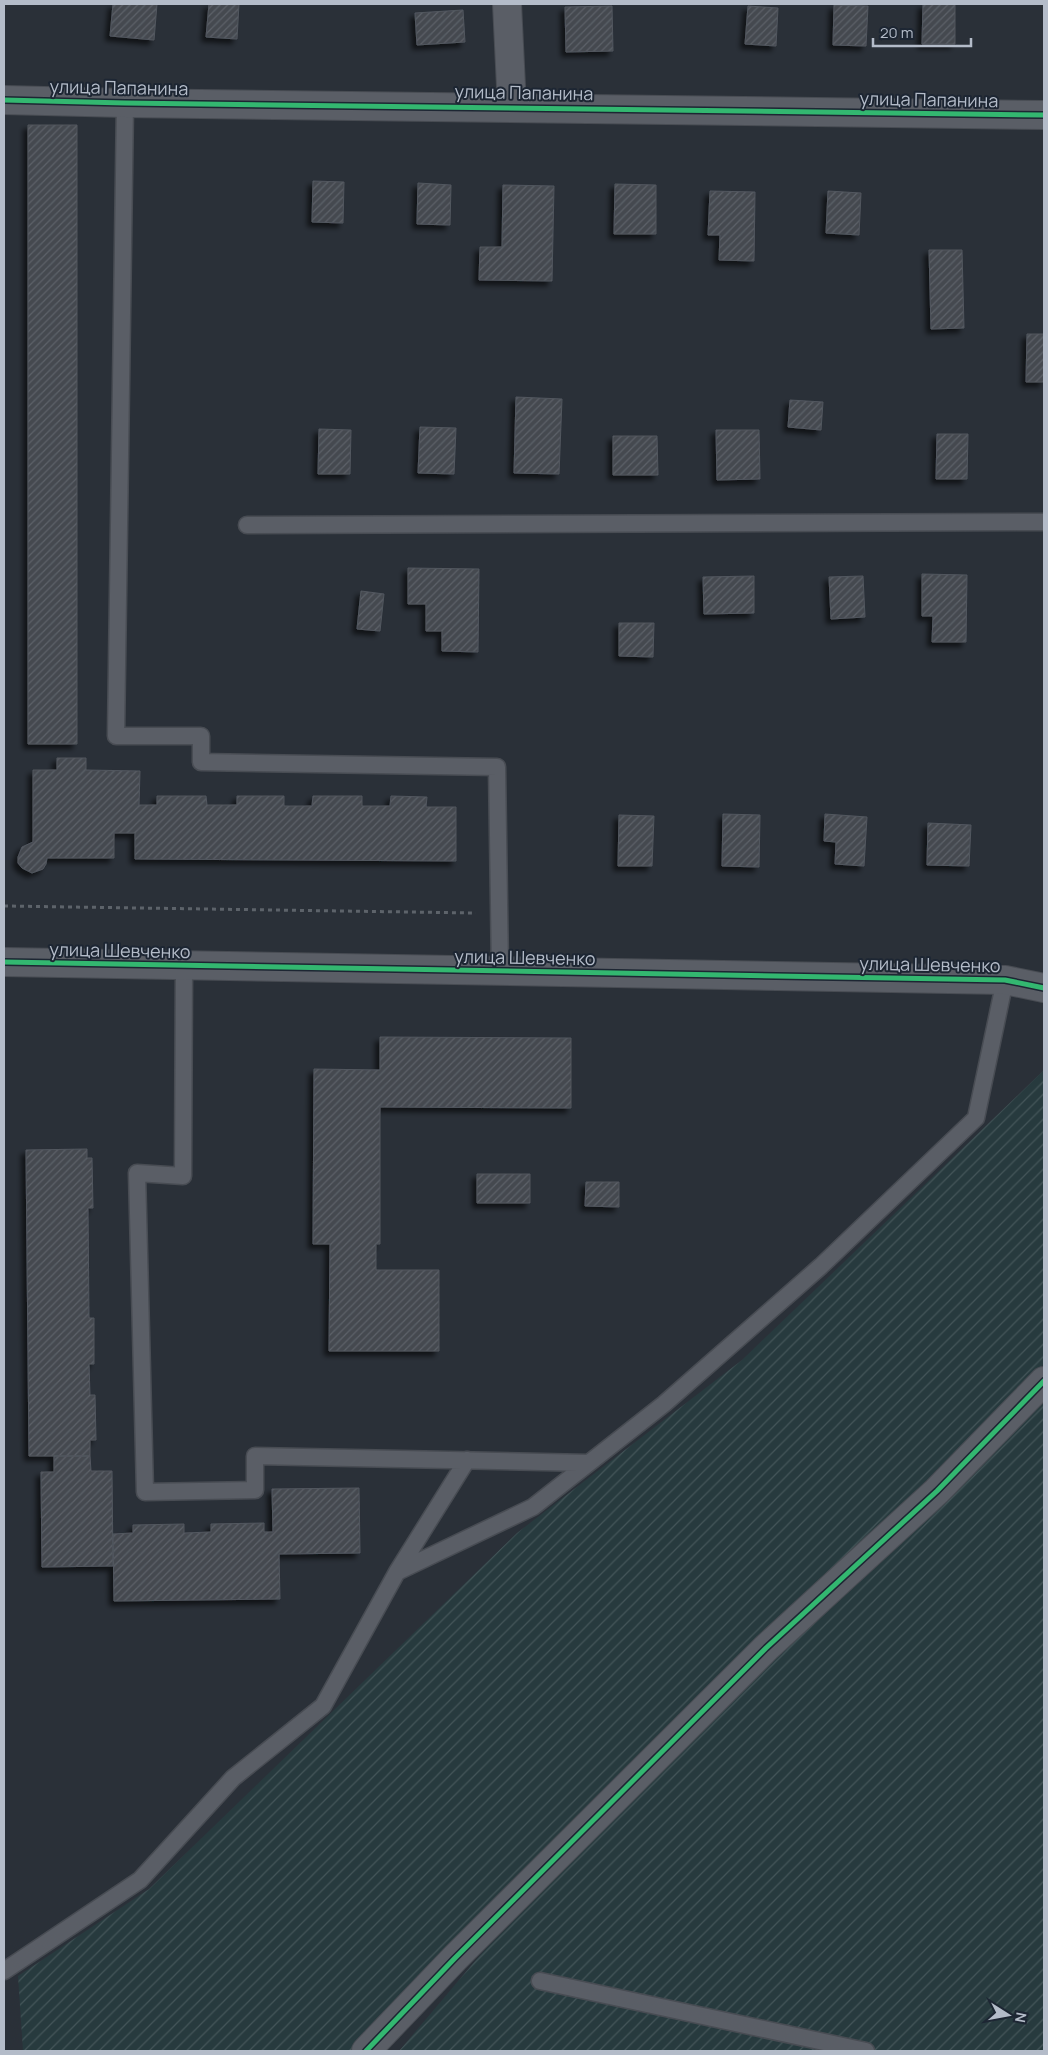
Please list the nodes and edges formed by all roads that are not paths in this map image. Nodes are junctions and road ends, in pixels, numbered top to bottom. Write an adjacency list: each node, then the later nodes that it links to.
1 (507, 4): 4 (street)
2 (4, 100): 3 (street, улица Папанина)
3 (125, 103): 4 (street, улица Папанина); 10 (lane)
4 (512, 107): 5 (street, улица Папанина)
5 (1044, 115)
6 (1044, 522): 7 (lane)
7 (247, 526)
8 (4, 962): 9 (street, улица Шевченко)
9 (184, 965): 10 (street, улица Шевченко); 14 (lane)
10 (500, 971): 11 (street, улица Шевченко)
11 (1005, 980): 12 (street, улица Шевченко); 15 (lane)
12 (1044, 988)
13 (1044, 1381): 19 (street)
14 (467, 1460): 15 (lane); 16 (lane)
15 (589, 1463): 16 (lane)
16 (397, 1572): 17 (lane)
17 (4, 1971)
18 (540, 1981): 20 (lane)
19 (366, 2051)
20 (866, 2051)

